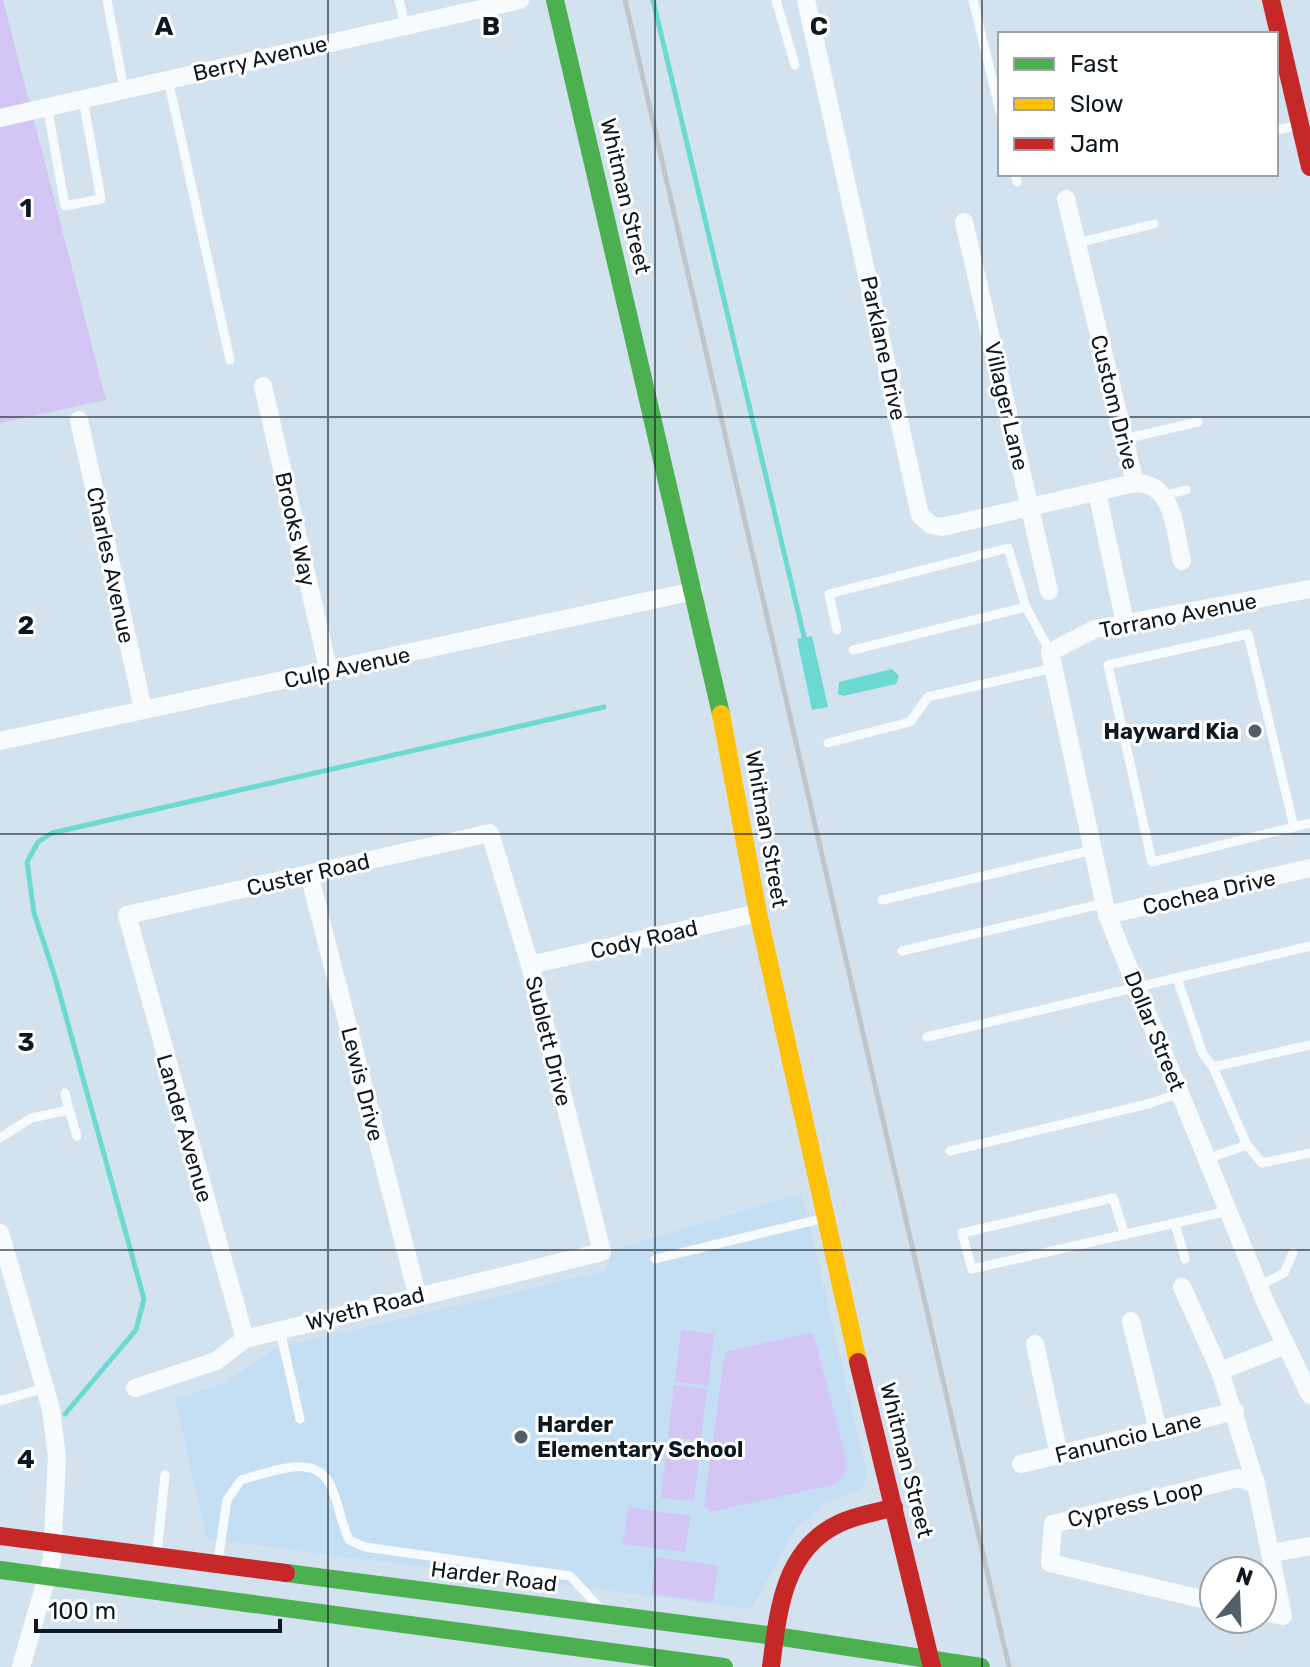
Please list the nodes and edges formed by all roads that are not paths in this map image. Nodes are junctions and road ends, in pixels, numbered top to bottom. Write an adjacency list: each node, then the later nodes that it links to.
1 (107, 0): 13 (lane)
2 (399, 0): 10 (lane)
3 (520, 0): 9 (street, Berry Avenue)
4 (555, 0): 37 (street, Whitman Street)
5 (776, 0): 11 (lane)
6 (806, 0): 34 (street, Parklane Drive)
7 (973, 0): 15 (lane)
8 (1271, 0): 18 (street)
9 (468, 6): 10 (street, Berry Avenue)
10 (405, 25): 12 (street, Berry Avenue)
11 (795, 65)
12 (168, 79): 13 (street, Berry Avenue); 25 (lane)
13 (124, 89): 14 (street, Berry Avenue)
14 (83, 98): 16 (street, Berry Avenue); 16 (lane)
15 (998, 104)
16 (47, 105): 17 (street, Berry Avenue)
17 (0, 118)
18 (1300, 125): 19 (lane); 20 (street)
19 (1278, 130)
20 (1310, 167)
21 (1066, 199): 24 (street, Custom Drive)
22 (964, 222): 34 (street, Villager Lane)
23 (1154, 224): 24 (lane)
24 (1077, 243): 29 (street, Custom Drive)
25 (230, 360)
26 (263, 386): 44 (street, Brooks Way)
27 (79, 420): 45 (street, Charles Avenue)
28 (1198, 422): 29 (lane)
29 (1124, 439): 30 (street, Custom Drive)
30 (1135, 483): 32 (street, Custom Drive); 33 (street)
31 (1186, 490): 33 (lane)
32 (1097, 492): 34 (street, Parklane Drive); 40 (street, Custom Drive)
33 (1166, 495): 35 (street)
34 (1031, 507): 38 (street, Villager Lane)
35 (1182, 561)
36 (1310, 589): 40 (street, Torrano Avenue)
37 (694, 591): 44 (street, Culp Avenue); 56 (street, Whitman Street)
38 (1049, 591)
39 (1026, 607): 41 (lane); 42 (lane); 43 (lane)
40 (1125, 623): 43 (street, Torrano Avenue)
41 (837, 630)
42 (853, 650)
43 (1052, 660): 47 (lane); 51 (street, Dollar Street)
44 (329, 672): 45 (street, Culp Avenue)
45 (143, 709): 46 (street, Culp Avenue)
46 (0, 741)
47 (828, 743)
48 (1310, 823): 49 (lane)
49 (1294, 827): 49 (lane)
50 (490, 833): 53 (street, Custer Road); 60 (street, Sublett Drive)
51 (1093, 850): 54 (lane); 55 (street, Dollar Street)
52 (1310, 868): 55 (street, Cochea Drive)
53 (309, 874): 57 (street, Custer Road); 86 (street, Lewis Drive)
54 (882, 900)
55 (1106, 909): 59 (lane); 62 (street, Dollar Street)
56 (758, 913): 60 (street, Cody Road); 76 (street, Whitman Street)
57 (127, 915): 89 (street, Lander Avenue)
58 (1310, 946): 61 (lane)
59 (902, 951)
60 (530, 965): 80 (street, Sublett Drive)
61 (1177, 978): 62 (lane); 65 (lane)
62 (1137, 987): 63 (lane); 67 (street, Dollar Street)
63 (927, 1037)
64 (1310, 1045): 65 (lane)
65 (1213, 1067): 71 (lane)
66 (65, 1093): 68 (lane)
67 (1180, 1093): 72 (lane); 74 (street, Dollar Street)
68 (69, 1110): 69 (lane); 70 (lane)
69 (77, 1136)
70 (0, 1138)
71 (1247, 1145): 73 (lane); 74 (lane)
72 (950, 1151)
73 (1310, 1153)
74 (1207, 1159): 75 (street, Dollar Street)
75 (1228, 1211): 77 (lane); 84 (street, Dollar Street)
76 (824, 1219): 82 (lane); 104 (street, Whitman Street)
77 (1175, 1223): 79 (lane); 83 (lane)
78 (0, 1233): 93 (street)
79 (1125, 1235): 79 (lane)
80 (602, 1252): 86 (street, Wyeth Road)
81 (1293, 1253): 84 (lane)
82 (655, 1259)
83 (1185, 1259)
84 (1259, 1286): 91 (street, Dollar Street)
85 (1182, 1287): 92 (street)
86 (417, 1294): 88 (street, Wyeth Road)
87 (1131, 1321): 99 (street)
88 (280, 1330): 89 (street, Wyeth Road); 98 (lane)
89 (245, 1339): 94 (street, Wyeth Road)
90 (1035, 1344): 100 (street)
91 (1286, 1345): 92 (street); 95 (street, Dollar Street)
92 (1220, 1371): 97 (street)
93 (45, 1388): 96 (lane); 106 (street)
94 (135, 1388)
95 (1310, 1395)
96 (0, 1401)
97 (1235, 1411): 99 (street, Fanuncio Lane); 103 (street)
98 (300, 1419)
99 (1158, 1430): 100 (street, Fanuncio Lane)
100 (1059, 1455): 101 (street, Fanuncio Lane)
101 (1021, 1464)
102 (165, 1475): 109 (lane)
103 (1256, 1484): 108 (street); 114 (street, Cypress Loop)
104 (894, 1507): 117 (street); 121 (street, Whitman Street)
105 (0, 1536): 106 (street, Harder Road)
106 (52, 1543): 109 (street, Harder Road); 112 (street)
107 (1310, 1546): 108 (street)
108 (1273, 1553)
109 (156, 1556): 110 (street, Harder Road)
110 (217, 1564): 115 (street, Harder Road); 115 (lane)
111 (0, 1570): 112 (street)
112 (49, 1576): 118 (street); 119 (street)
113 (1278, 1584): 116 (street)
114 (1198, 1598)
115 (606, 1615): 117 (street, Harder Road)
116 (1278, 1615)
117 (775, 1636): 120 (street); 122 (street, Harder Road)
118 (21, 1667)
119 (724, 1667)
120 (771, 1667)
121 (932, 1667)
122 (981, 1667)

